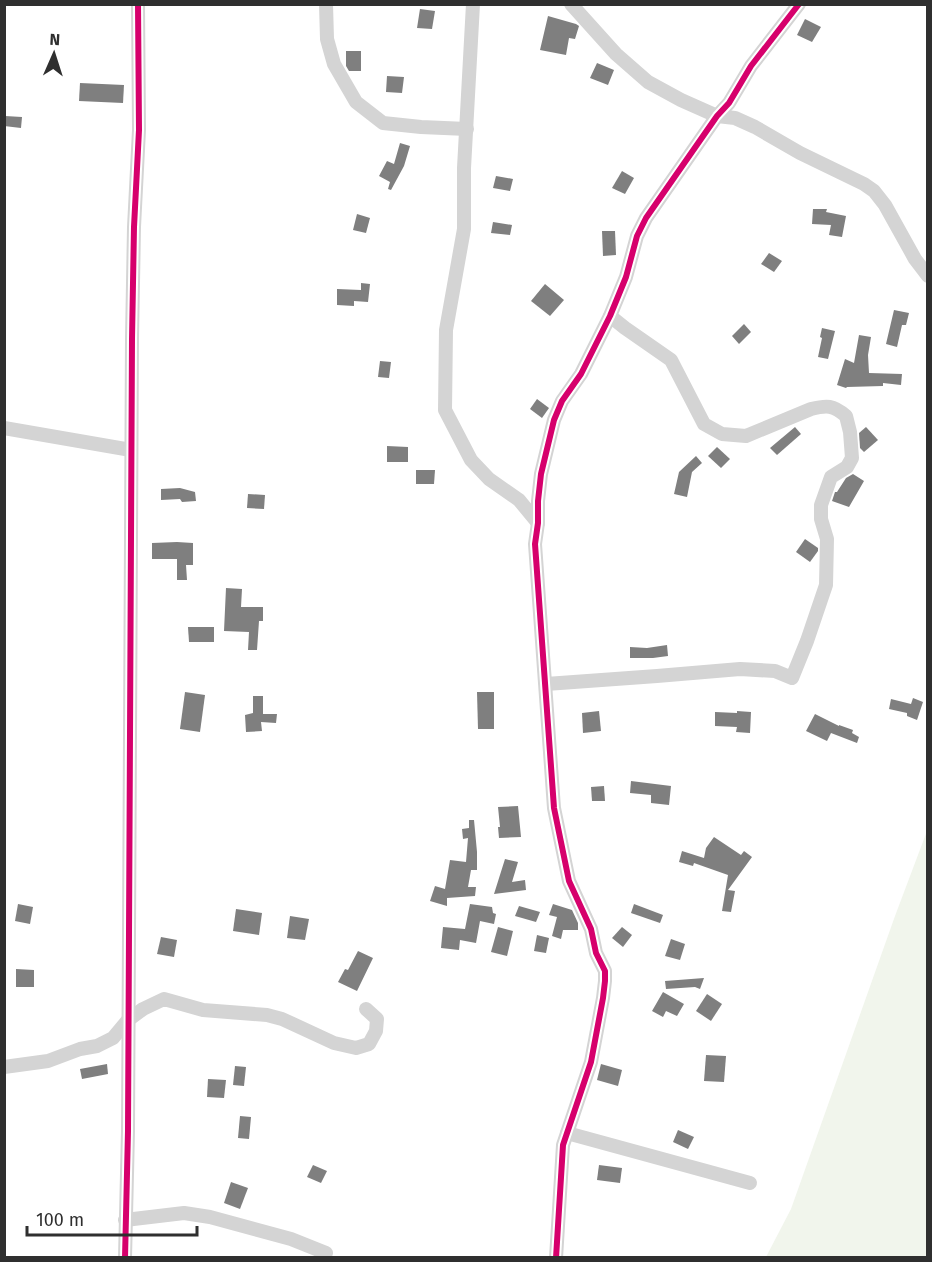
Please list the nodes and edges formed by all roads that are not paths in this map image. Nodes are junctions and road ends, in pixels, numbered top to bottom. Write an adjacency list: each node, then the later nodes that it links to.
1 (138, 4): 11 (street)
2 (326, 4): 7 (street)
3 (473, 4): 7 (street)
4 (572, 4): 6 (street)
5 (799, 4): 6 (street)
6 (717, 116): 8 (street); 9 (street)
7 (467, 129): 12 (street)
8 (927, 276)
9 (610, 316): 12 (street); 13 (street)
10 (4, 428): 11 (street)
11 (132, 450): 15 (street)
12 (538, 523): 13 (street)
13 (546, 684): 17 (street)
14 (366, 1009): 15 (street)
15 (128, 1020): 16 (street); 19 (street)
16 (4, 1067)
17 (567, 1132): 18 (street); 22 (street)
18 (750, 1183)
19 (125, 1220): 20 (street); 21 (street)
20 (326, 1253)
21 (125, 1257)
22 (556, 1257)

